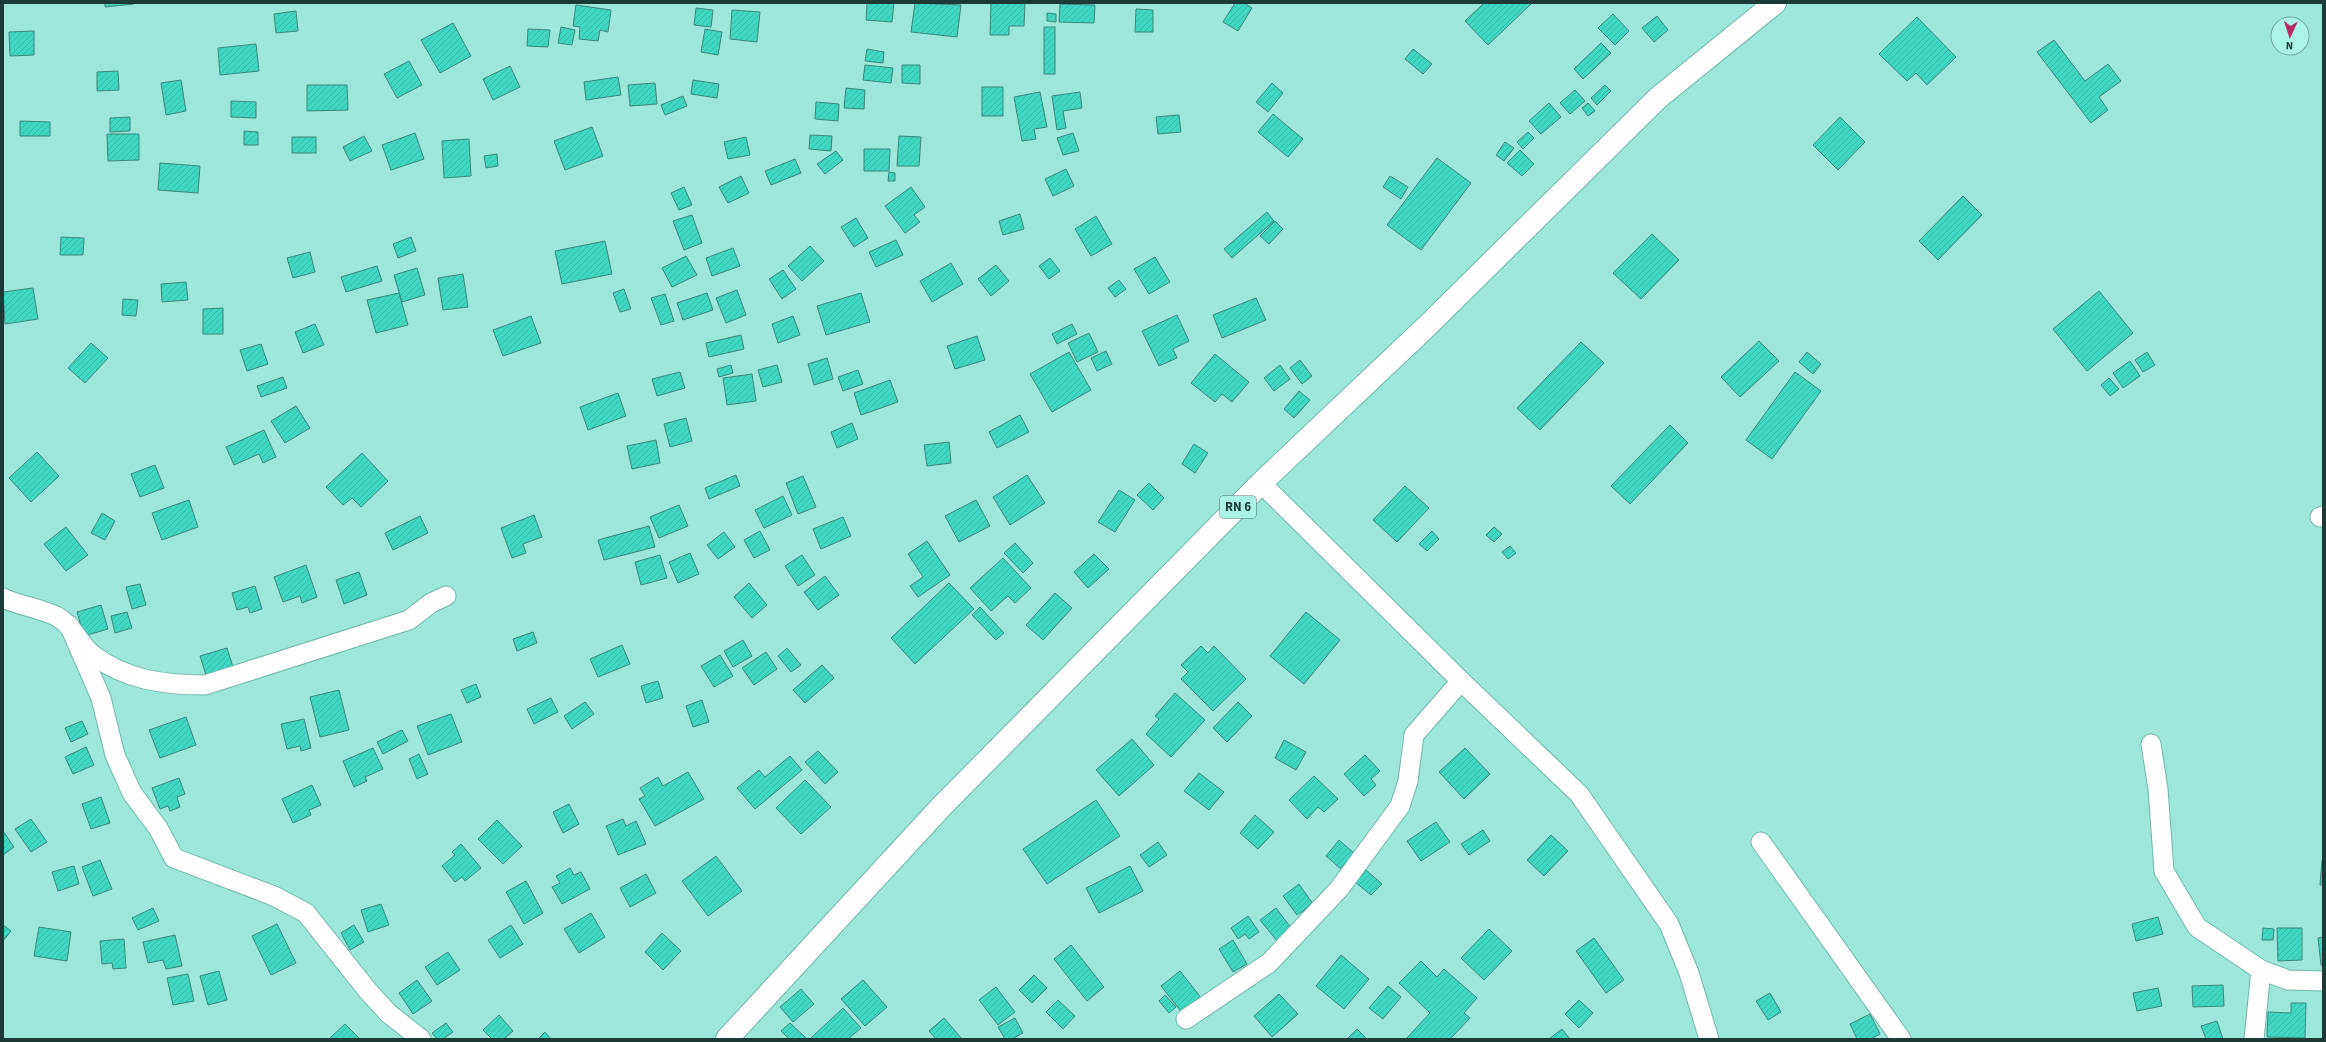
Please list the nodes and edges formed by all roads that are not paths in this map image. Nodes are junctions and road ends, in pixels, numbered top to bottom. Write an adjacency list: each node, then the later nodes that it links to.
1 (1775, 3): 2 (main road, RN 6)
2 (1261, 483): 6 (street); 12 (main road, RN 6)
3 (446, 596): 5 (street)
4 (3, 598): 5 (street)
5 (69, 625): 13 (street)
6 (1461, 681): 11 (street); 14 (street)
7 (2151, 744): 9 (street)
8 (1761, 842): 15 (street)
9 (2261, 970): 10 (street); 16 (street)
10 (2323, 981)
11 (1186, 1019)
12 (734, 1037)
13 (421, 1039)
14 (1709, 1039)
15 (1901, 1039)
16 (2254, 1039)

